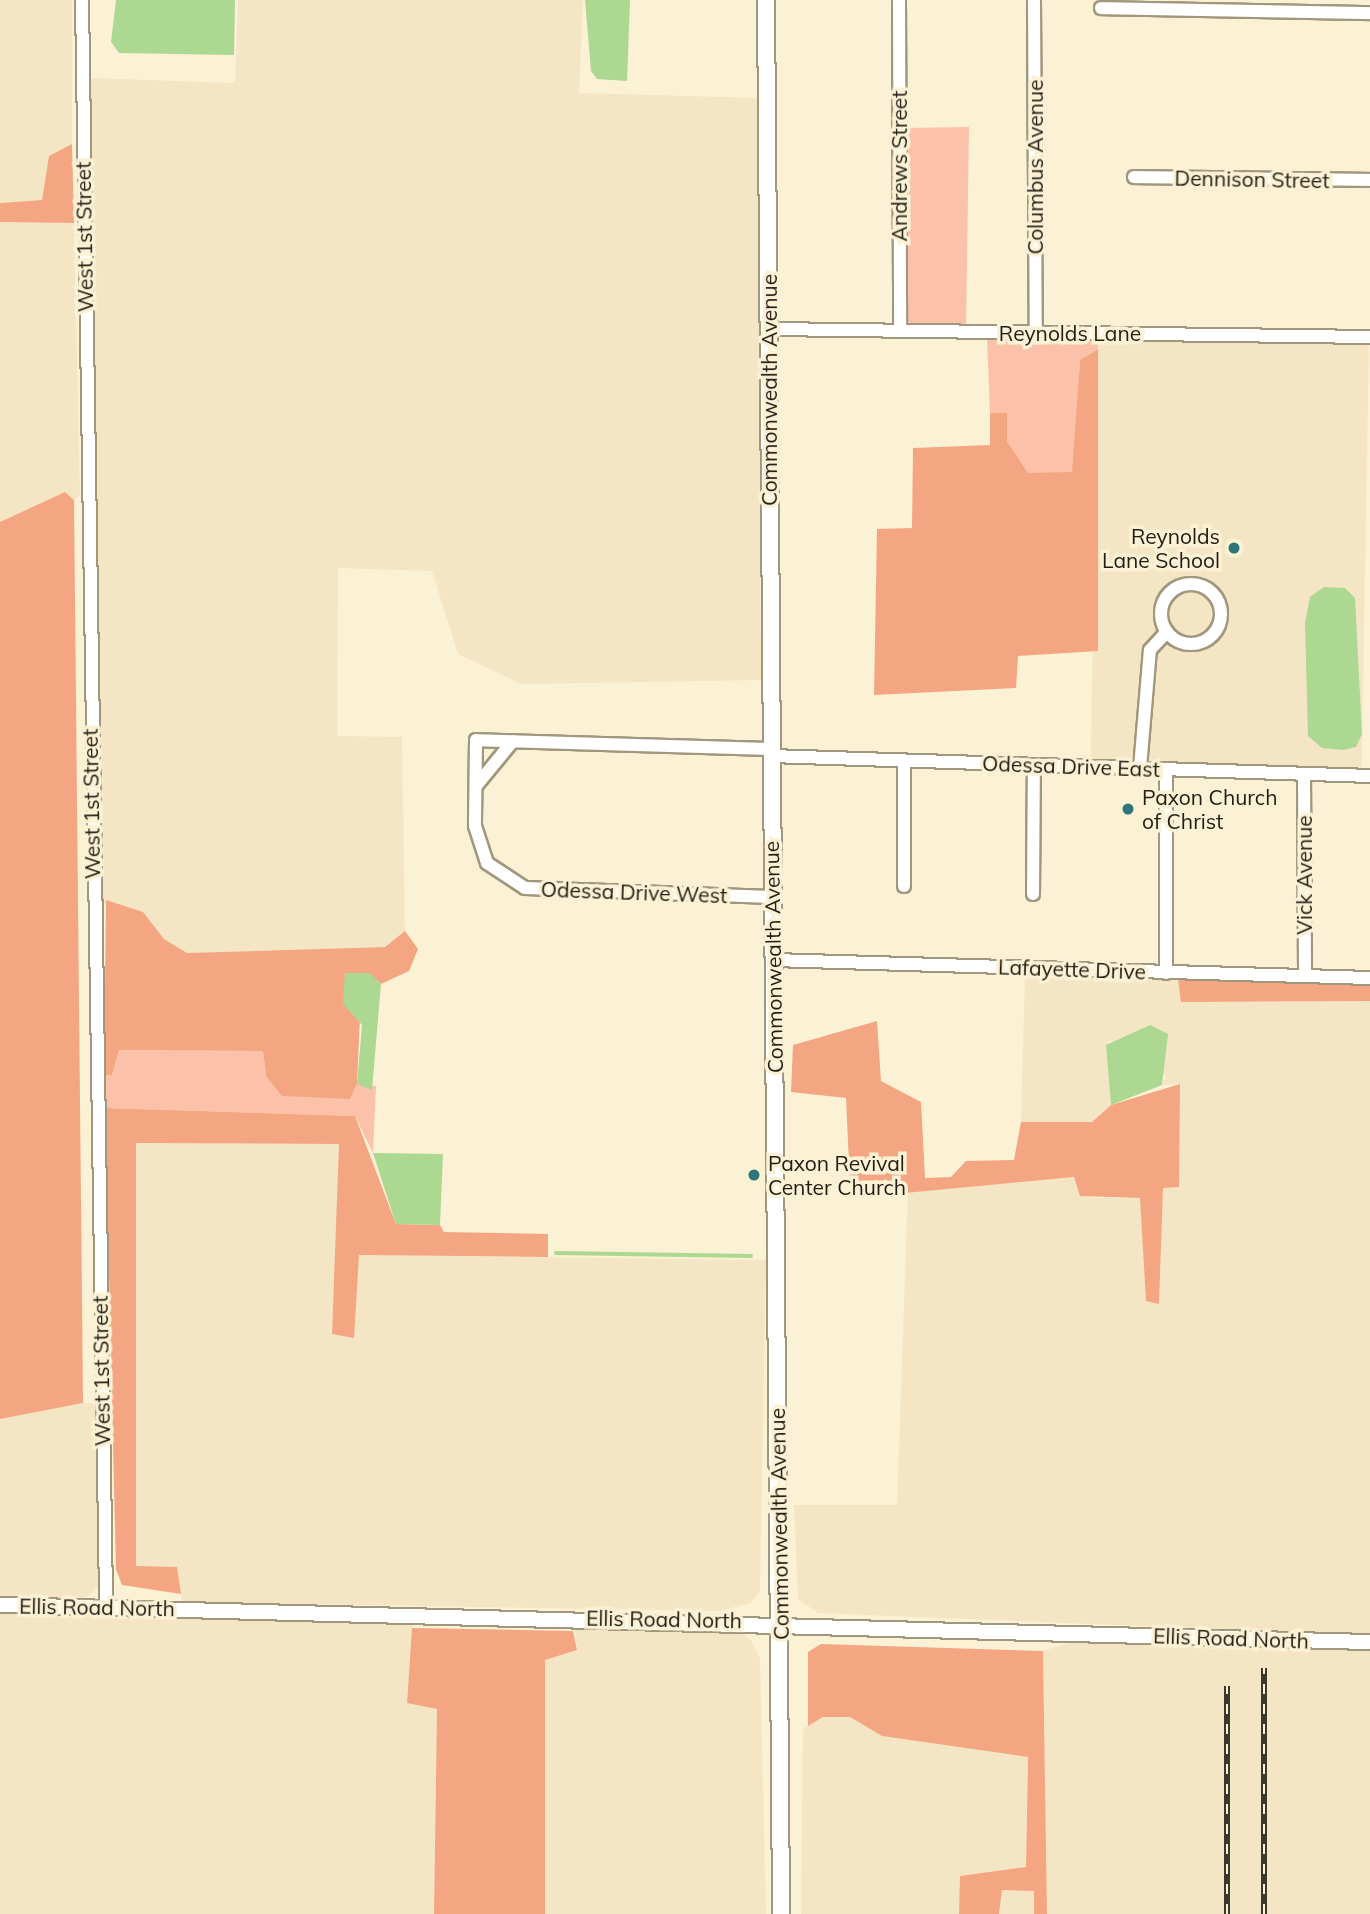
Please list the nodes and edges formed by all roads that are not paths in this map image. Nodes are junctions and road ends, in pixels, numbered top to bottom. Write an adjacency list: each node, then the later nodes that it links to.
1 (82, 0): 31 (street, West 1st Street)
2 (766, 0): 9 (main road, Commonwealth Avenue)
3 (899, 0): 10 (street, Andrews Street)
4 (1034, 0): 11 (street, Columbus Avenue)
5 (1101, 8): 6 (street)
6 (1370, 13)
7 (1134, 177): 8 (street, Dennison Street)
8 (1370, 180)
9 (769, 329): 10 (street, Reynolds Lane); 15 (main road, Commonwealth Avenue)
10 (900, 331): 11 (street, Reynolds Lane)
11 (1036, 333): 12 (street, Reynolds Lane)
12 (1370, 337)
13 (1167, 632): 13 (street); 18 (street)
14 (513, 741): 15 (street, Odessa Drive East); 22 (street); 22 (street, Odessa Drive East)
15 (771, 752): 16 (street, Odessa Drive East); 25 (main road, Commonwealth Avenue)
16 (904, 762): 17 (street, Odessa Drive East); 23 (street)
17 (1034, 765): 18 (street, Odessa Drive East); 24 (street)
18 (1140, 768): 19 (street, Odessa Drive East)
19 (1166, 769): 20 (street, Odessa Drive East); 27 (street)
20 (1304, 774): 21 (street, Odessa Drive East); 28 (street, Vick Avenue)
21 (1370, 776)
22 (476, 786): 25 (street, Odessa Drive West)
23 (904, 886)
24 (1033, 894)
25 (772, 897): 26 (main road, Commonwealth Avenue)
26 (773, 960): 27 (street, Lafayette Drive); 32 (main road, Commonwealth Avenue)
27 (1166, 972): 28 (street, Lafayette Drive)
28 (1305, 976): 29 (street, Lafayette Drive)
29 (1370, 978)
30 (0, 1605): 31 (street, Ellis Road North)
31 (106, 1607): 32 (street, Ellis Road North)
32 (781, 1623): 33 (street, Ellis Road North); 34 (main road, Commonwealth Avenue)
33 (1370, 1642)
34 (781, 1914)

